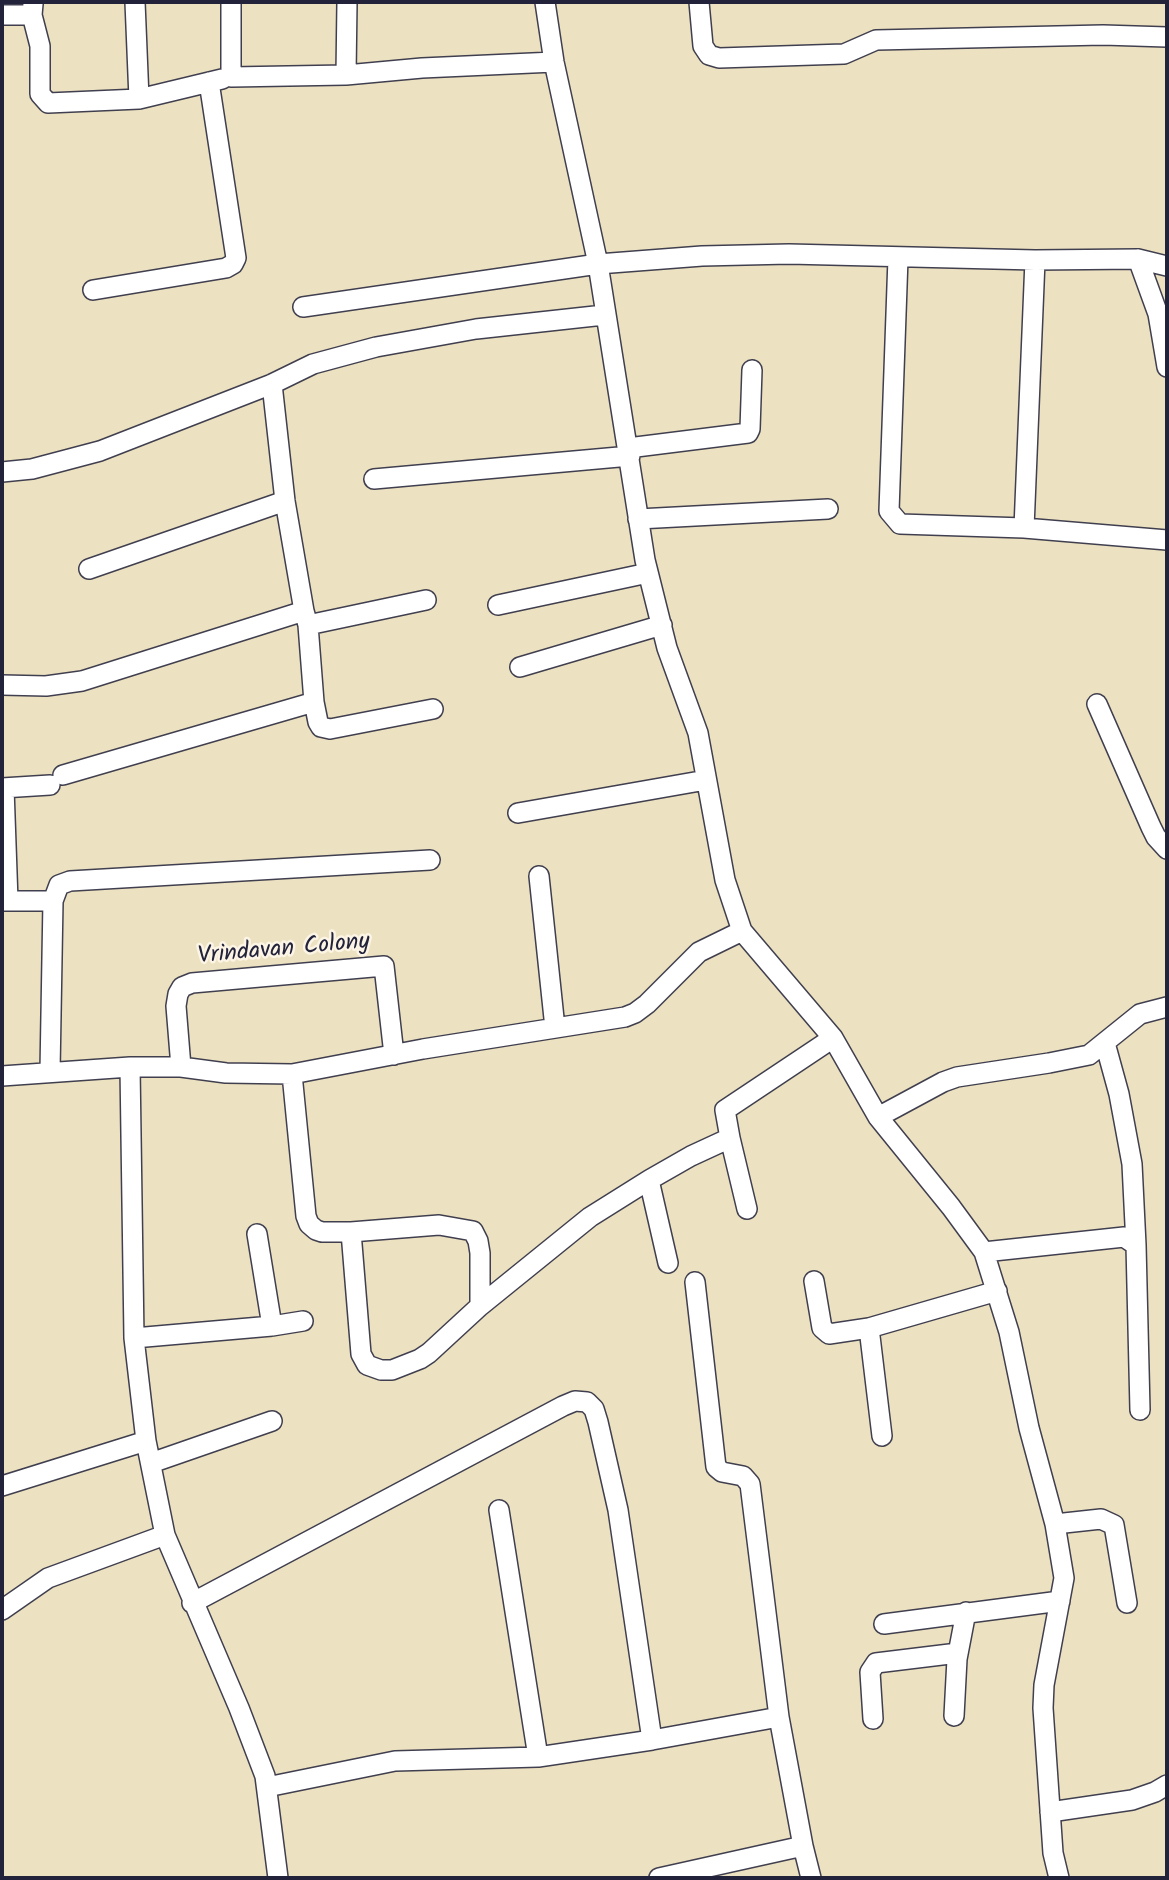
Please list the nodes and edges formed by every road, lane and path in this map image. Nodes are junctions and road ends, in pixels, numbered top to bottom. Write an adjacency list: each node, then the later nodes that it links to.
1 (135, 2): 13 (street)
2 (231, 2): 11 (street)
3 (347, 2): 10 (street)
4 (545, 2): 9 (street)
5 (699, 2): 8 (street)
6 (33, 8): 7 (street); 13 (street)
7 (2, 15)
8 (1167, 37)
9 (554, 62): 10 (street); 17 (street)
10 (346, 75): 11 (street)
11 (230, 77): 12 (street)
12 (209, 82): 13 (street); 19 (street)
13 (139, 99)
14 (898, 258): 16 (street); 17 (street); 32 (street)
15 (1138, 259): 16 (street); 18 (street); 22 (street)
16 (1035, 260): 32 (street)
17 (598, 264): 20 (street); 21 (street)
18 (1167, 266)
19 (93, 290)
20 (303, 307)
21 (604, 315): 25 (street); 26 (street)
22 (1163, 317): 23 (street)
23 (1167, 367)
24 (752, 370): 26 (street)
25 (272, 384): 27 (street); 29 (street)
26 (629, 452): 28 (street); 31 (street)
27 (2, 472)
28 (374, 479)
29 (285, 500): 34 (street); 38 (street)
30 (828, 509): 31 (street)
31 (638, 519): 35 (street)
32 (1024, 528): 33 (street)
33 (1167, 540)
34 (89, 569)
35 (648, 573): 37 (street); 39 (street)
36 (426, 600): 38 (street)
37 (498, 605)
38 (306, 618): 41 (street); 42 (street)
39 (662, 625): 40 (street); 45 (street)
40 (520, 667)
41 (2, 685)
42 (314, 702): 44 (street); 46 (street)
43 (1097, 704): 48 (street)
44 (433, 709)
45 (706, 780): 47 (street); 53 (street)
46 (3, 788): 51 (street)
47 (518, 813)
48 (1167, 849)
49 (430, 860): 52 (street)
50 (539, 876): 55 (street)
51 (5, 901): 52 (street)
52 (53, 901): 61 (street)
53 (743, 931): 55 (street); 56 (street)
54 (1167, 1007): 57 (street)
55 (555, 1028): 58 (street)
56 (833, 1038): 64 (street); 65 (street)
57 (1105, 1043): 64 (street); 70 (street)
58 (394, 1055): 60 (street, Vrindavan Colony); 62 (street)
59 (130, 1067): 60 (street); 61 (street); 80 (street)
60 (181, 1067): 62 (street)
61 (50, 1071): 63 (street)
62 (292, 1074): 68 (street)
63 (2, 1076)
64 (878, 1117): 71 (street)
65 (730, 1138): 66 (street); 67 (street)
66 (649, 1180): 72 (street); 76 (street)
67 (747, 1209)
68 (351, 1232): 76 (street); 76 (street)
69 (257, 1234): 78 (street)
70 (1136, 1245): 71 (street); 81 (street)
71 (984, 1252): 75 (street)
72 (668, 1264)
73 (814, 1281): 79 (street)
74 (695, 1282): 98 (street)
75 (997, 1291): 79 (street); 88 (street)
76 (480, 1306)
77 (303, 1321): 78 (street)
78 (272, 1326): 80 (street)
79 (869, 1328): 83 (street)
80 (134, 1338): 84 (street)
81 (1140, 1410)
82 (272, 1421): 85 (street)
83 (882, 1436)
84 (146, 1441): 85 (street); 86 (street)
85 (151, 1463): 89 (street)
86 (2, 1486)
87 (499, 1510): 101 (street)
88 (1055, 1524): 90 (street); 92 (street)
89 (165, 1535): 91 (street); 93 (street)
90 (1060, 1601): 94 (street); 104 (street)
91 (192, 1603): 100 (street); 103 (street)
92 (1127, 1603)
93 (2, 1610)
94 (966, 1612): 95 (street); 96 (street)
95 (884, 1624)
96 (958, 1653): 97 (street); 99 (street)
97 (954, 1716)
98 (779, 1717): 100 (street); 105 (street)
99 (873, 1719)
100 (652, 1740): 101 (street)
101 (538, 1757): 103 (street)
102 (1167, 1785): 104 (street)
103 (267, 1787): 106 (street)
104 (1050, 1812): 109 (street)
105 (803, 1846): 107 (street); 108 (street)
106 (278, 1878)
107 (659, 1878)
108 (811, 1878)
109 (1059, 1878)

